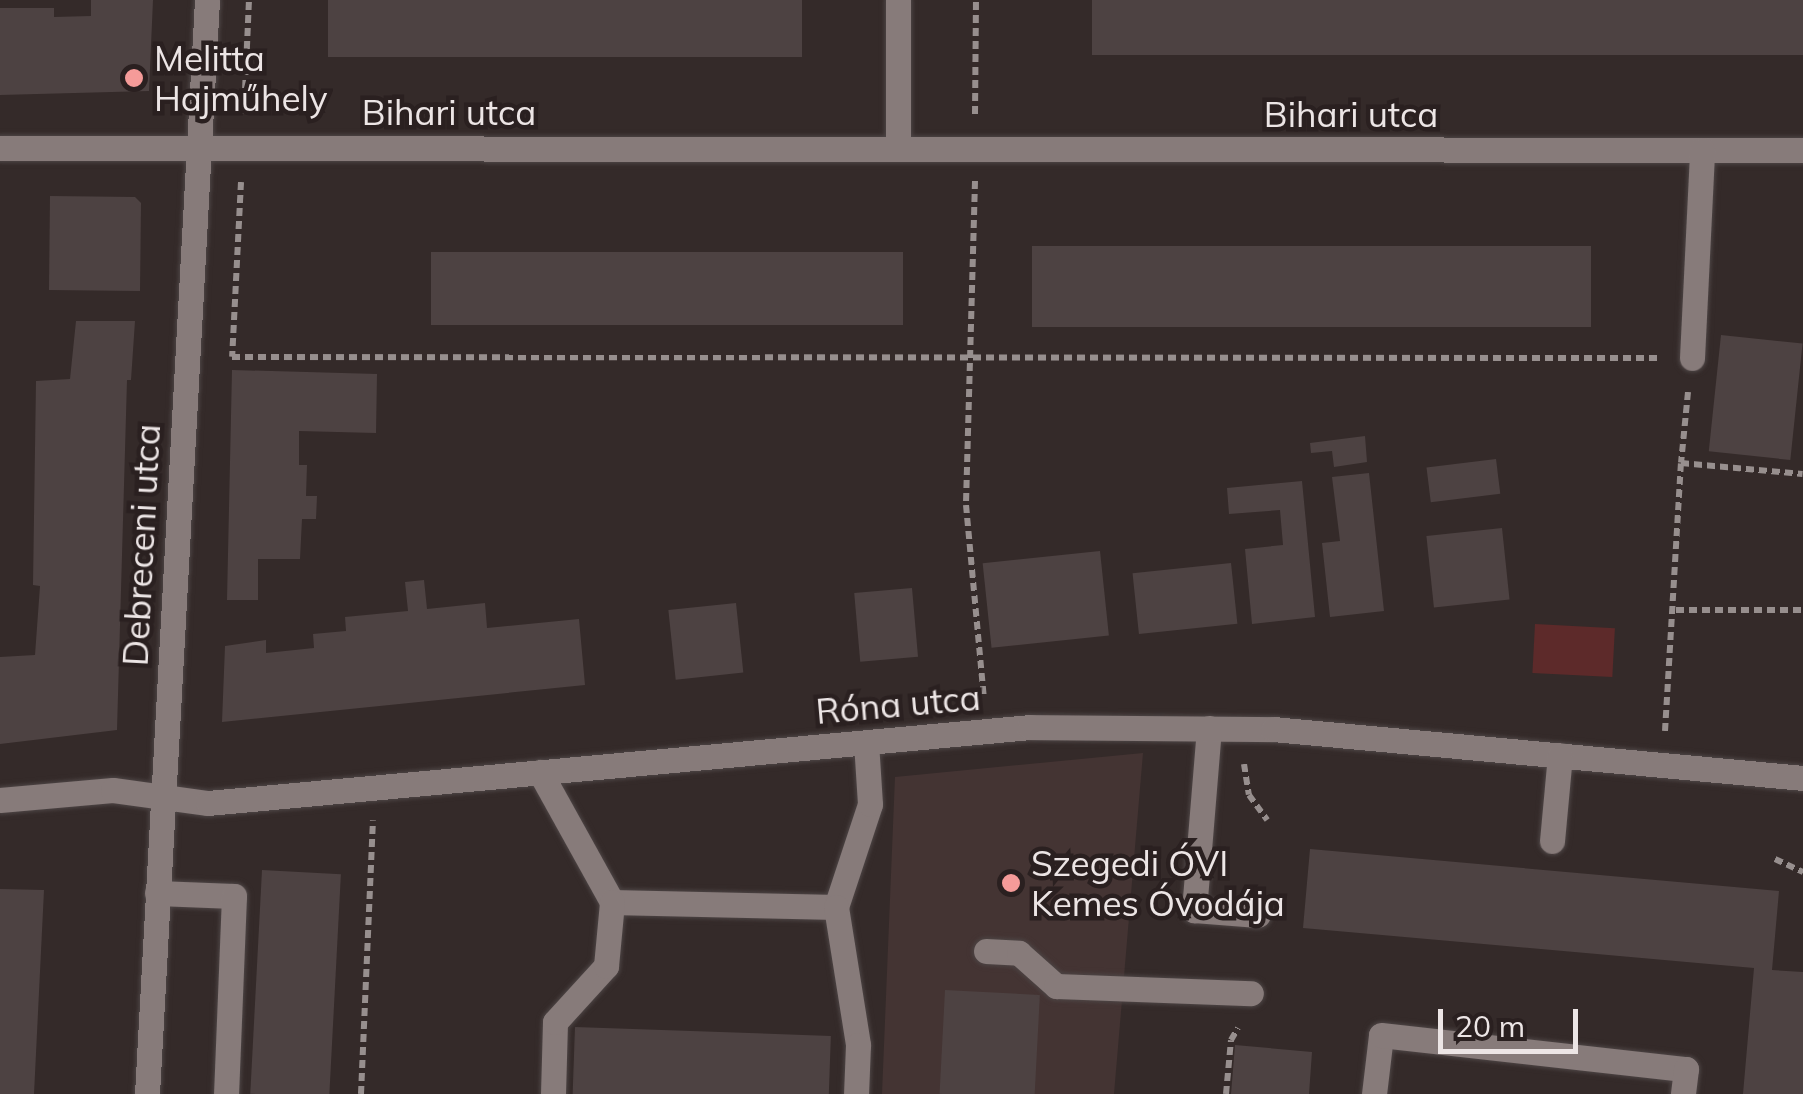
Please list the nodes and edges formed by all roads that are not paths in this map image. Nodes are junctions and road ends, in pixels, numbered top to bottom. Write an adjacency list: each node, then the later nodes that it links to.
1 (206, 0): 3 (street, Debreceni utca)
2 (898, 0): 4 (street)
3 (200, 147): 4 (street, Bihari utca); 5 (street, Bihari utca); 14 (street, Debreceni utca)
4 (898, 147): 6 (street, Bihari utca)
5 (0, 148)
6 (1702, 150): 7 (street, Bihari utca); 8 (street)
7 (1803, 150)
8 (1692, 358)
9 (1209, 728): 10 (street, Róna utca); 11 (street, Róna utca); 20 (street)
10 (866, 742): 12 (street, Róna utca); 19 (street)
11 (1560, 755): 13 (street, Róna utca); 16 (street)
12 (540, 772): 14 (street, Róna utca); 18 (street)
13 (1803, 778)
14 (162, 798): 15 (street, Róna utca); 17 (street, Debreceni utca)
15 (0, 800)
16 (1552, 841)
17 (157, 894): 24 (street, Debreceni utca); 25 (street)
18 (612, 902): 19 (street); 26 (street)
19 (836, 907): 27 (street)
20 (1258, 915)
21 (986, 951): 22 (street)
22 (1251, 993)
23 (1684, 1082): 28 (street)
24 (147, 1094)
25 (226, 1094)
26 (552, 1094)
27 (856, 1094)
28 (1374, 1094)

